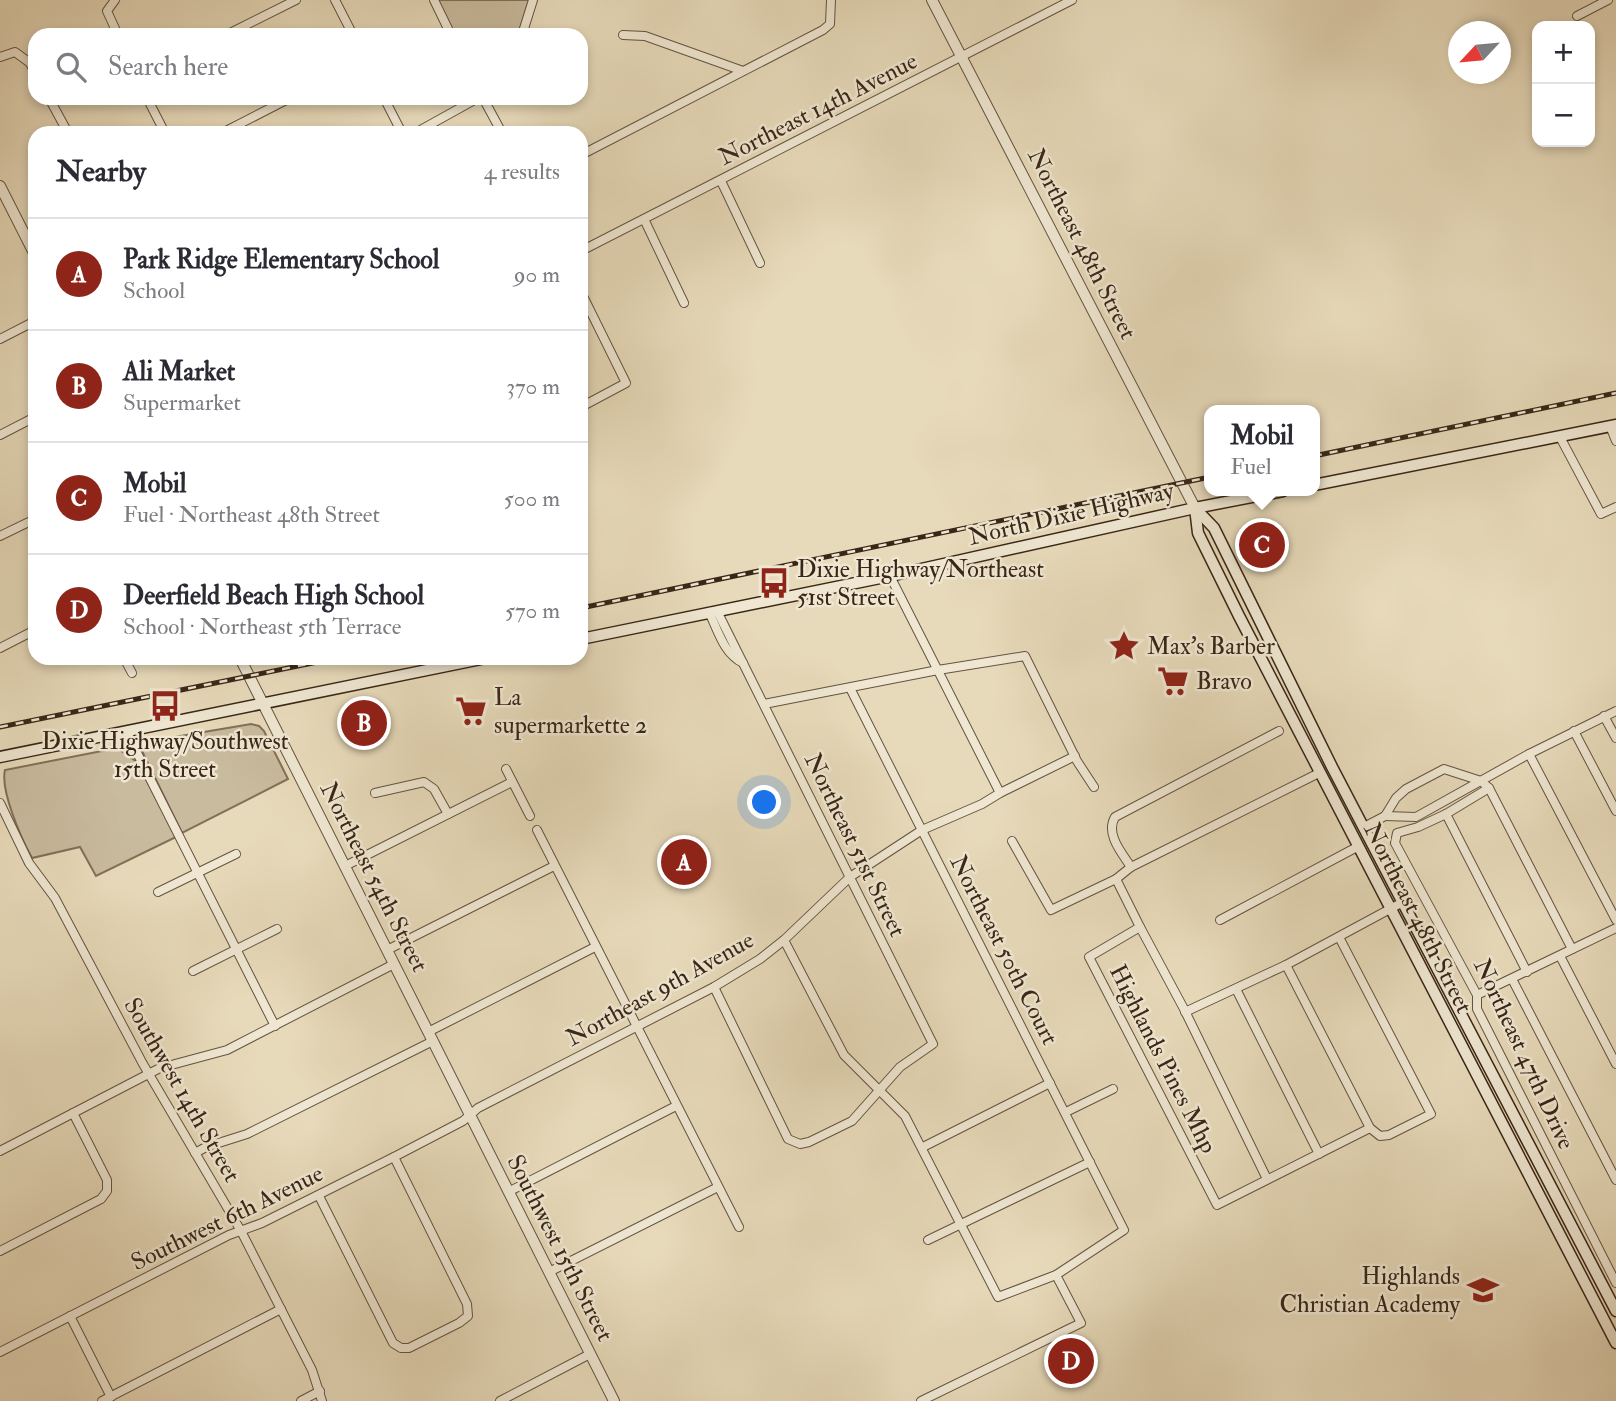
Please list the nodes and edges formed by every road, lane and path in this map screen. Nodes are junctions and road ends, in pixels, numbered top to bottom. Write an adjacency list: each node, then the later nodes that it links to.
1 (115, 0): 11 (street)
2 (296, 0): 12 (street)
3 (335, 0): 13 (street)
4 (434, 0): 14 (street)
5 (533, 0): 15 (street)
6 (831, 0): 20 (street)
7 (932, 0): 18 (street, Northeast 48th Street)
8 (1072, 0): 18 (street, Northeast 14th Avenue)
9 (1608, 0): 10 (street)
10 (1577, 16)
11 (115, 28)
12 (240, 28)
13 (349, 28)
14 (448, 28)
15 (524, 28)
16 (623, 35): 20 (street)
17 (0, 57): 19 (street)
18 (961, 57): 34 (street, Northeast 14th Avenue); 53 (street, Northeast 48th Street)
19 (28, 62)
20 (743, 71): 33 (street)
21 (53, 105): 27 (street)
22 (151, 105): 28 (street)
23 (276, 105): 29 (street)
24 (388, 105): 30 (street)
25 (465, 105): 31 (street)
26 (487, 105): 32 (street)
27 (64, 126)
28 (161, 126)
29 (236, 126)
30 (398, 126)
31 (428, 126)
32 (498, 126)
33 (588, 151)
34 (721, 181): 36 (street, Northeast 14th Avenue); 39 (street)
35 (0, 186): 37 (street)
36 (644, 219): 38 (street, Northeast 14th Avenue); 40 (street)
37 (28, 241)
38 (588, 247)
39 (760, 263)
40 (684, 303)
41 (588, 306): 44 (street)
42 (28, 325): 43 (street)
43 (0, 339)
44 (588, 403)
45 (28, 421): 47 (street)
46 (1613, 426): 48 (main road); 49 (street)
47 (0, 435)
48 (1560, 437): 50 (main road); 52 (street)
49 (1616, 441)
50 (1320, 484)
51 (1257, 496): 53 (main road, North Dixie Highway)
52 (1616, 507)
53 (1195, 508): 56 (main road, North Dixie Highway); 76 (main road, Northeast 48th Street); 93 (main road, Northeast 48th Street)
54 (28, 522): 55 (street)
55 (0, 536)
56 (890, 576): 57 (main road, North Dixie Highway); 64 (street)
57 (713, 612): 59 (main road, North Dixie Highway); 68 (street, Northeast 51st Street)
58 (28, 634): 60 (street)
59 (588, 638)
60 (0, 648)
61 (128, 665): 65 (street)
62 (243, 665): 67 (street, Northeast 54th Street)
63 (452, 665): 67 (main road)
64 (938, 670): 66 (street); 77 (street); 86 (street)
65 (132, 673)
66 (850, 688): 68 (street); 95 (street, Northeast 50th Court)
67 (262, 703): 71 (main road); 99 (street, Northeast 54th Street)
68 (764, 704): 103 (street, Northeast 51st Street)
69 (1616, 710): 70 (street)
70 (1604, 716): 73 (street); 74 (street)
71 (126, 731): 78 (main road); 102 (street)
72 (1279, 731): 101 (street)
73 (1574, 731): 75 (street); 88 (street)
74 (1616, 738)
75 (1529, 754): 81 (street); 109 (street)
76 (1310, 755): 80 (main road, Northeast 48th Street); 93 (main road)
77 (1075, 756): 83 (street); 86 (street, Northeast 9th Avenue)
78 (0, 757)
79 (506, 769): 82 (street)
80 (1319, 773): 97 (main road, Northeast 48th Street); 101 (street)
81 (1481, 780): 84 (street); 92 (street); 92 (street)
82 (512, 782): 89 (street); 91 (street)
83 (1094, 787)
84 (1489, 788): 90 (street); 117 (street)
85 (375, 793): 89 (street)
86 (1000, 793): 95 (street, Northeast 9th Avenue)
87 (0, 803): 133 (street, Southwest 14th Street)
88 (1616, 811)
89 (447, 814): 99 (street)
90 (1446, 814): 123 (street); 127 (street, Northeast 47th Drive)
91 (530, 816)
92 (1385, 816): 93 (street)
93 (1364, 828): 106 (main road, Northeast 48th Street)
94 (537, 830): 100 (street)
95 (922, 830): 103 (street, Northeast 9th Avenue); 134 (street, Northeast 50th Court)
96 (1012, 841): 104 (street)
97 (1357, 847): 107 (main road, Northeast 48th Street); 108 (street)
98 (236, 854): 102 (street)
99 (345, 866): 118 (street, Northeast 54th Street)
100 (554, 866): 115 (street); 118 (street)
101 (1131, 867): 104 (street)
102 (198, 873): 105 (street); 116 (street)
103 (850, 877): 114 (street, Northeast 9th Avenue); 136 (street, Northeast 51st Street)
104 (1116, 879): 110 (street, Highlands Pines Mhp)
105 (158, 892)
106 (1403, 902): 107 (street); 162 (main road, Northeast 48th Street)
107 (1390, 909): 113 (street); 164 (main road, Northeast 48th Street)
108 (1220, 920)
109 (1616, 920)
110 (1140, 927): 128 (street); 148 (street, Highlands Pines Mhp)
111 (1616, 928): 117 (street)
112 (277, 929): 116 (street)
113 (1339, 937): 121 (street); 141 (street)
114 (785, 940): 125 (street, Northeast 9th Avenue); 136 (street)
115 (595, 947): 130 (street); 131 (street)
116 (237, 949): 122 (street); 129 (street)
117 (1572, 949): 119 (street)
118 (387, 950): 120 (street, Northeast 54th Street)
119 (1559, 956): 123 (street); 132 (street)
120 (394, 964): 129 (street); 131 (street, Northeast 54th Street)
121 (1286, 965): 126 (street); 141 (street)
122 (193, 971)
123 (1527, 971): 124 (street)
124 (1512, 979): 127 (street); 149 (street)
125 (713, 987): 130 (street, Northeast 9th Avenue); 136 (street)
126 (1236, 989): 128 (street); 145 (street)
127 (1478, 995): 160 (street, Northeast 47th Drive)
128 (1185, 1012): 148 (street)
129 (275, 1026): 133 (street)
130 (636, 1027): 137 (street); 140 (street, Northeast 9th Avenue)
131 (430, 1036): 140 (street, Northeast 54th Street); 144 (street)
132 (1616, 1062)
133 (149, 1074): 139 (street); 144 (street, Southwest 14th Street)
134 (1050, 1083): 138 (street, Northeast 50th Court); 142 (street)
135 (1113, 1089): 138 (street)
136 (880, 1091): 142 (street)
137 (676, 1106): 150 (street); 151 (street)
138 (1066, 1112): 147 (street, Northeast 50th Court)
139 (73, 1113): 143 (street); 157 (street)
140 (469, 1114): 146 (street, Southwest 6th Avenue); 151 (street, Southwest 15th Street)
141 (1370, 1128): 145 (street)
142 (923, 1147): 153 (street)
143 (0, 1151)
144 (195, 1153): 155 (street, Southwest 14th Street)
145 (1319, 1154): 148 (street)
146 (394, 1157): 152 (street, Southwest 6th Avenue); 152 (street)
147 (1090, 1162): 153 (street); 159 (street, Northeast 50th Court)
148 (1267, 1179)
149 (1616, 1180)
150 (718, 1187): 154 (street); 158 (street)
151 (509, 1192): 158 (street, Southwest 15th Street)
152 (319, 1196): 155 (street, Southwest 6th Avenue)
153 (960, 1223): 156 (street); 159 (street)
154 (738, 1227)
155 (241, 1231): 161 (street, Southwest 14th Street); 163 (street, Southwest 6th Avenue)
156 (928, 1240)
157 (0, 1251)
158 (549, 1272): 166 (street, Southwest 15th Street)
159 (1056, 1275): 174 (street)
160 (1616, 1283)
161 (281, 1309): 167 (street, Southwest 14th Street); 168 (street)
162 (1616, 1311)
163 (70, 1317): 165 (street, Southwest 6th Avenue); 168 (street)
164 (1614, 1335)
165 (0, 1352)
166 (590, 1354): 172 (street); 173 (street, Southwest 15th Street)
167 (320, 1391): 170 (street); 171 (street, Southwest 14th Street)
168 (111, 1396): 169 (street)
169 (102, 1401)
170 (301, 1401)
171 (322, 1401)
172 (500, 1401)
173 (614, 1401)
174 (920, 1401)

